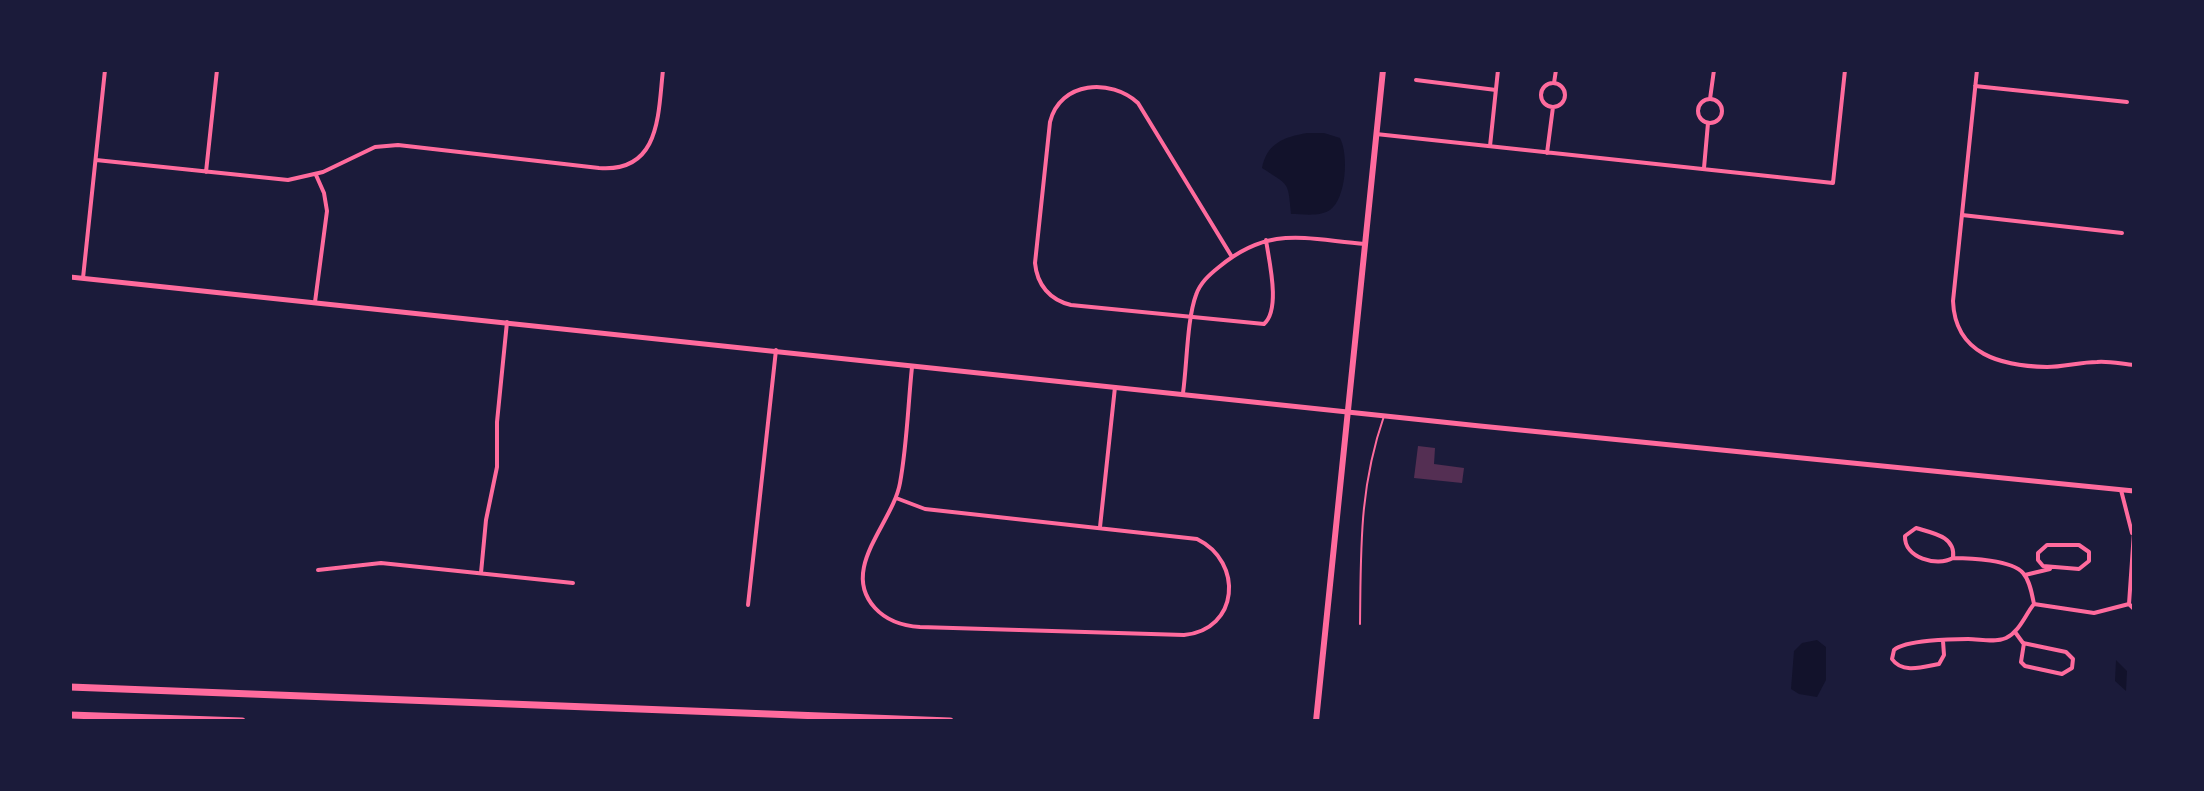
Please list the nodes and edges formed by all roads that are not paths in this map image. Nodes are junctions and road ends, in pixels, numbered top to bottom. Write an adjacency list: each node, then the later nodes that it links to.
1 (105, 70): 23 (street)
2 (217, 70): 25 (street)
3 (256, 70): 4 (street)
4 (273, 70)
5 (663, 70): 26 (street)
6 (1383, 70): 20 (main road)
7 (1498, 70): 15 (street)
8 (1556, 70): 13 (street)
9 (1714, 70): 16 (street)
10 (1845, 70): 24 (street)
11 (1977, 70): 14 (street)
12 (1416, 80): 15 (street)
13 (1554, 83): 18 (street); 18 (street)
14 (1975, 86): 17 (street); 27 (street)
15 (1496, 90): 21 (street)
16 (1710, 99): 19 (street); 19 (street)
17 (2127, 102)
18 (1553, 107): 22 (street)
19 (1708, 123): 24 (street)
20 (1376, 134): 21 (street); 30 (main road)
21 (1490, 146): 22 (street)
22 (1547, 153): 24 (street)
23 (96, 160): 25 (street); 33 (street)
24 (1704, 169)
25 (206, 172): 26 (street)
26 (316, 175): 34 (street)
27 (1962, 215): 28 (street); 39 (street)
28 (2122, 233)
29 (1266, 240): 30 (street); 31 (street); 35 (street)
30 (1365, 244): 42 (main road)
31 (1232, 257): 35 (street); 35 (street)
32 (70, 277): 33 (street)
33 (83, 278): 34 (street)
34 (315, 302): 36 (street)
35 (1192, 318): 41 (street)
36 (507, 322): 37 (street); 52 (street)
37 (776, 350): 38 (street); 57 (street)
38 (913, 364): 40 (street); 46 (street)
39 (2134, 365)
40 (1116, 386): 41 (street); 47 (street)
41 (1183, 393): 42 (street)
42 (1347, 410): 43 (street); 67 (main road)
43 (1384, 415): 44 (street); 59 (lane)
44 (2121, 490): 45 (street); 48 (street)
45 (2134, 491)
46 (896, 498): 47 (street); 47 (street)
47 (1100, 527)
48 (2133, 534): 56 (street)
49 (1953, 558): 49 (street); 53 (street)
50 (2054, 568): 50 (street); 53 (street)
51 (318, 570): 52 (street)
52 (481, 573): 54 (street)
53 (2025, 575): 55 (street)
54 (573, 583)
55 (2034, 604): 56 (street); 60 (street)
56 (2129, 604): 58 (street)
57 (748, 605)
58 (2134, 609)
59 (1360, 624)
60 (2015, 632): 61 (street); 62 (street)
61 (1943, 641): 61 (street)
62 (2024, 643): 62 (street)
63 (70, 685): 66 (highway)
64 (70, 715): 65 (highway)
65 (242, 721)
66 (950, 721)
67 (1316, 721)

